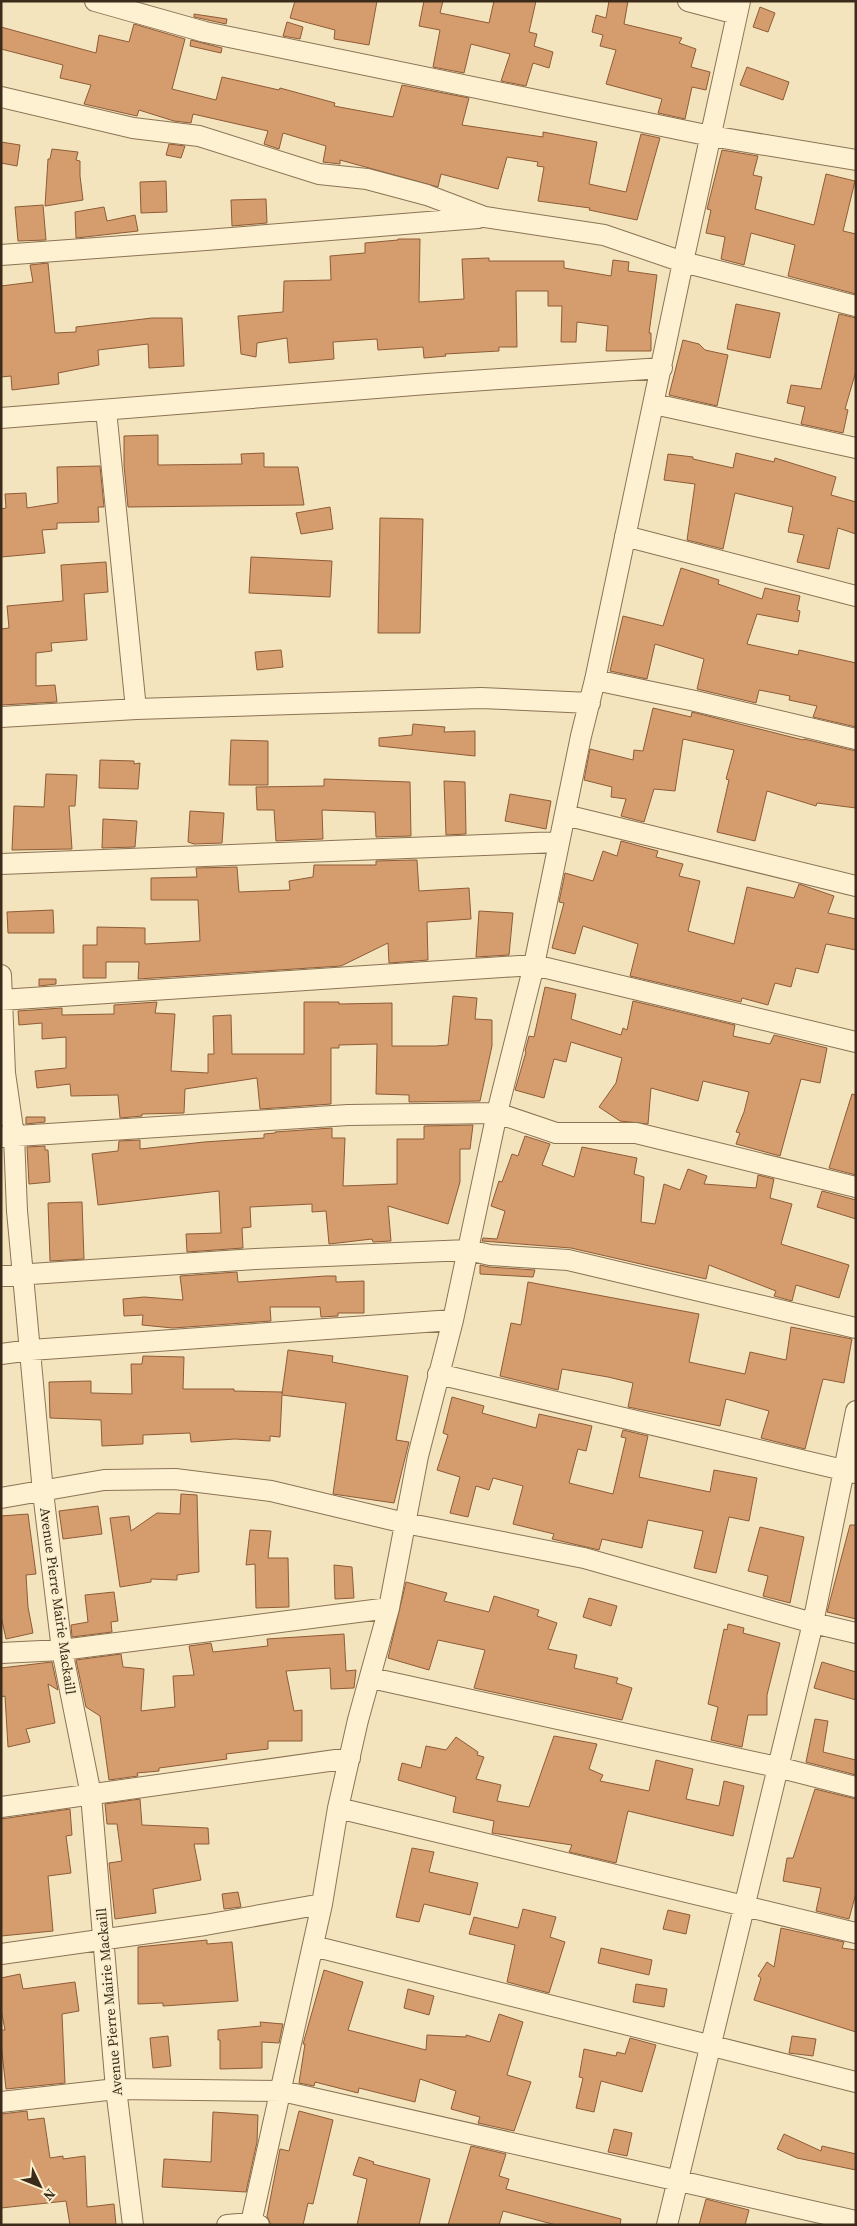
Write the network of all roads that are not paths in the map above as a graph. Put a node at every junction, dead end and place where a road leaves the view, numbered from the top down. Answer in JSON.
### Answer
{"nodes":[{"id":1,"x":95,"y":1,"type":"edge"},
{"id":2,"x":688,"y":1,"type":"edge"},
{"id":3,"x":739,"y":7,"type":"edge"},
{"id":4,"x":1,"y":97,"type":"edge"},
{"id":5,"x":711,"y":136,"type":"junction"},
{"id":6,"x":856,"y":160,"type":"edge"},
{"id":7,"x":485,"y":217,"type":"junction"},
{"id":8,"x":1,"y":255,"type":"edge"},
{"id":9,"x":683,"y":262,"type":"junction"},
{"id":10,"x":856,"y":306,"type":"edge"},
{"id":11,"x":662,"y":368,"type":"junction"},
{"id":12,"x":654,"y":404,"type":"junction"},
{"id":13,"x":106,"y":410,"type":"junction"},
{"id":14,"x":1,"y":418,"type":"edge"},
{"id":15,"x":856,"y":448,"type":"edge"},
{"id":16,"x":624,"y":536,"type":"junction"},
{"id":17,"x":856,"y":596,"type":"edge"},
{"id":18,"x":595,"y":680,"type":"junction"},
{"id":19,"x":590,"y":703,"type":"junction"},
{"id":20,"x":136,"y":710,"type":"junction"},
{"id":21,"x":1,"y":717,"type":"edge"},
{"id":22,"x":856,"y":739,"type":"edge"},
{"id":23,"x":565,"y":815,"type":"junction"},
{"id":24,"x":558,"y":842,"type":"junction"},
{"id":25,"x":1,"y":864,"type":"edge"},
{"id":26,"x":856,"y":886,"type":"edge"},
{"id":27,"x":534,"y":965,"type":"junction"},
{"id":28,"x":1,"y":975,"type":"edge"},
{"id":29,"x":2,"y":1000,"type":"edge"},
{"id":30,"x":856,"y":1042,"type":"edge"},
{"id":31,"x":497,"y":1112,"type":"junction"},
{"id":32,"x":7,"y":1136,"type":"edge"},
{"id":33,"x":856,"y":1187,"type":"edge"},
{"id":34,"x":468,"y":1250,"type":"junction"},
{"id":35,"x":24,"y":1274,"type":"junction"},
{"id":36,"x":1,"y":1276,"type":"edge"},
{"id":37,"x":452,"y":1320,"type":"junction"},
{"id":38,"x":856,"y":1328,"type":"edge"},
{"id":39,"x":31,"y":1350,"type":"junction"},
{"id":40,"x":1,"y":1354,"type":"edge"},
{"id":41,"x":438,"y":1374,"type":"junction"},
{"id":42,"x":856,"y":1411,"type":"edge"},
{"id":43,"x":849,"y":1471,"type":"edge"},
{"id":44,"x":43,"y":1492,"type":"junction"},
{"id":45,"x":1,"y":1498,"type":"edge"},
{"id":46,"x":405,"y":1523,"type":"junction"},
{"id":47,"x":389,"y":1608,"type":"junction"},
{"id":48,"x":813,"y":1623,"type":"junction"},
{"id":49,"x":856,"y":1633,"type":"edge"},
{"id":50,"x":62,"y":1650,"type":"junction"},
{"id":51,"x":1,"y":1653,"type":"edge"},
{"id":52,"x":371,"y":1678,"type":"junction"},
{"id":53,"x":350,"y":1758,"type":"junction"},
{"id":54,"x":776,"y":1767,"type":"junction"},
{"id":55,"x":856,"y":1787,"type":"edge"},
{"id":56,"x":91,"y":1795,"type":"junction"},
{"id":57,"x":1,"y":1807,"type":"edge"},
{"id":58,"x":338,"y":1808,"type":"junction"},
{"id":59,"x":322,"y":1904,"type":"junction"},
{"id":60,"x":744,"y":1905,"type":"junction"},
{"id":61,"x":856,"y":1933,"type":"edge"},
{"id":62,"x":103,"y":1938,"type":"junction"},
{"id":63,"x":313,"y":1946,"type":"junction"},
{"id":64,"x":1,"y":1954,"type":"edge"},
{"id":65,"x":711,"y":2046,"type":"junction"},
{"id":66,"x":856,"y":2082,"type":"edge"},
{"id":67,"x":116,"y":2089,"type":"junction"},
{"id":68,"x":282,"y":2091,"type":"junction"},
{"id":69,"x":1,"y":2102,"type":"edge"},
{"id":70,"x":678,"y":2181,"type":"junction"},
{"id":71,"x":856,"y":2221,"type":"edge"},
{"id":72,"x":255,"y":2224,"type":"edge"},
{"id":73,"x":134,"y":2225,"type":"edge"},
{"id":74,"x":227,"y":2225,"type":"edge"},
{"id":75,"x":668,"y":2225,"type":"edge"}],
"edges":[{"from":1,"to":5,"type":"street"},
{"from":2,"to":3,"type":"street"},
{"from":3,"to":5,"type":"street"},
{"from":4,"to":7,"type":"street"},
{"from":5,"to":6,"type":"street"},
{"from":5,"to":9,"type":"street"},
{"from":7,"to":8,"type":"street"},
{"from":7,"to":9,"type":"street"},
{"from":9,"to":10,"type":"street"},
{"from":9,"to":11,"type":"street"},
{"from":11,"to":12,"type":"street"},
{"from":11,"to":13,"type":"street"},
{"from":12,"to":15,"type":"street"},
{"from":12,"to":16,"type":"street"},
{"from":13,"to":14,"type":"street"},
{"from":13,"to":20,"type":"street"},
{"from":16,"to":17,"type":"street"},
{"from":16,"to":18,"type":"street"},
{"from":18,"to":19,"type":"street"},
{"from":18,"to":22,"type":"street"},
{"from":19,"to":20,"type":"street"},
{"from":19,"to":23,"type":"street"},
{"from":20,"to":21,"type":"street"},
{"from":23,"to":24,"type":"street"},
{"from":23,"to":26,"type":"street"},
{"from":24,"to":25,"type":"street"},
{"from":24,"to":27,"type":"street"},
{"from":27,"to":29,"type":"street"},
{"from":27,"to":30,"type":"street"},
{"from":27,"to":31,"type":"street"},
{"from":28,"to":29,"type":"street","name":"Avenue Pierre Mairie Mackaill"},
{"from":29,"to":32,"type":"street","name":"Avenue Pierre Mairie Mackaill"},
{"from":31,"to":32,"type":"street"},
{"from":31,"to":33,"type":"street"},
{"from":31,"to":34,"type":"street"},
{"from":32,"to":35,"type":"street","name":"Avenue Pierre Mairie Mackaill"},
{"from":34,"to":35,"type":"street"},
{"from":34,"to":37,"type":"street"},
{"from":34,"to":38,"type":"street"},
{"from":35,"to":36,"type":"street"},
{"from":35,"to":39,"type":"street","name":"Avenue Pierre Mairie Mackaill"},
{"from":37,"to":39,"type":"street"},
{"from":37,"to":41,"type":"street"},
{"from":39,"to":40,"type":"street"},
{"from":39,"to":44,"type":"street","name":"Avenue Pierre Mairie Mackaill"},
{"from":41,"to":43,"type":"street"},
{"from":41,"to":46,"type":"street"},
{"from":42,"to":43,"type":"street"},
{"from":43,"to":48,"type":"street"},
{"from":44,"to":45,"type":"street"},
{"from":44,"to":46,"type":"street"},
{"from":44,"to":50,"type":"street","name":"Avenue Pierre Mairie Mackaill"},
{"from":46,"to":47,"type":"street"},
{"from":46,"to":48,"type":"street"},
{"from":47,"to":50,"type":"street"},
{"from":47,"to":52,"type":"street"},
{"from":48,"to":49,"type":"street"},
{"from":48,"to":54,"type":"street"},
{"from":50,"to":51,"type":"street"},
{"from":50,"to":56,"type":"street","name":"Avenue Pierre Mairie Mackaill"},
{"from":52,"to":53,"type":"street"},
{"from":52,"to":54,"type":"street"},
{"from":53,"to":56,"type":"street"},
{"from":53,"to":58,"type":"street"},
{"from":54,"to":55,"type":"street"},
{"from":54,"to":60,"type":"street"},
{"from":56,"to":57,"type":"street"},
{"from":56,"to":62,"type":"street","name":"Avenue Pierre Mairie Mackaill"},
{"from":58,"to":59,"type":"street"},
{"from":58,"to":60,"type":"street"},
{"from":59,"to":62,"type":"street"},
{"from":59,"to":63,"type":"street"},
{"from":60,"to":61,"type":"street"},
{"from":60,"to":65,"type":"street"},
{"from":62,"to":64,"type":"street"},
{"from":62,"to":67,"type":"street","name":"Avenue Pierre Mairie Mackaill"},
{"from":63,"to":65,"type":"street"},
{"from":63,"to":68,"type":"street"},
{"from":65,"to":66,"type":"street"},
{"from":65,"to":70,"type":"street"},
{"from":67,"to":68,"type":"street"},
{"from":67,"to":69,"type":"street"},
{"from":67,"to":73,"type":"street","name":"Avenue Pierre Mairie Mackaill"},
{"from":68,"to":70,"type":"street"},
{"from":68,"to":72,"type":"street"},
{"from":70,"to":71,"type":"street"},
{"from":70,"to":75,"type":"street"},
{"from":72,"to":74,"type":"street"}]}
